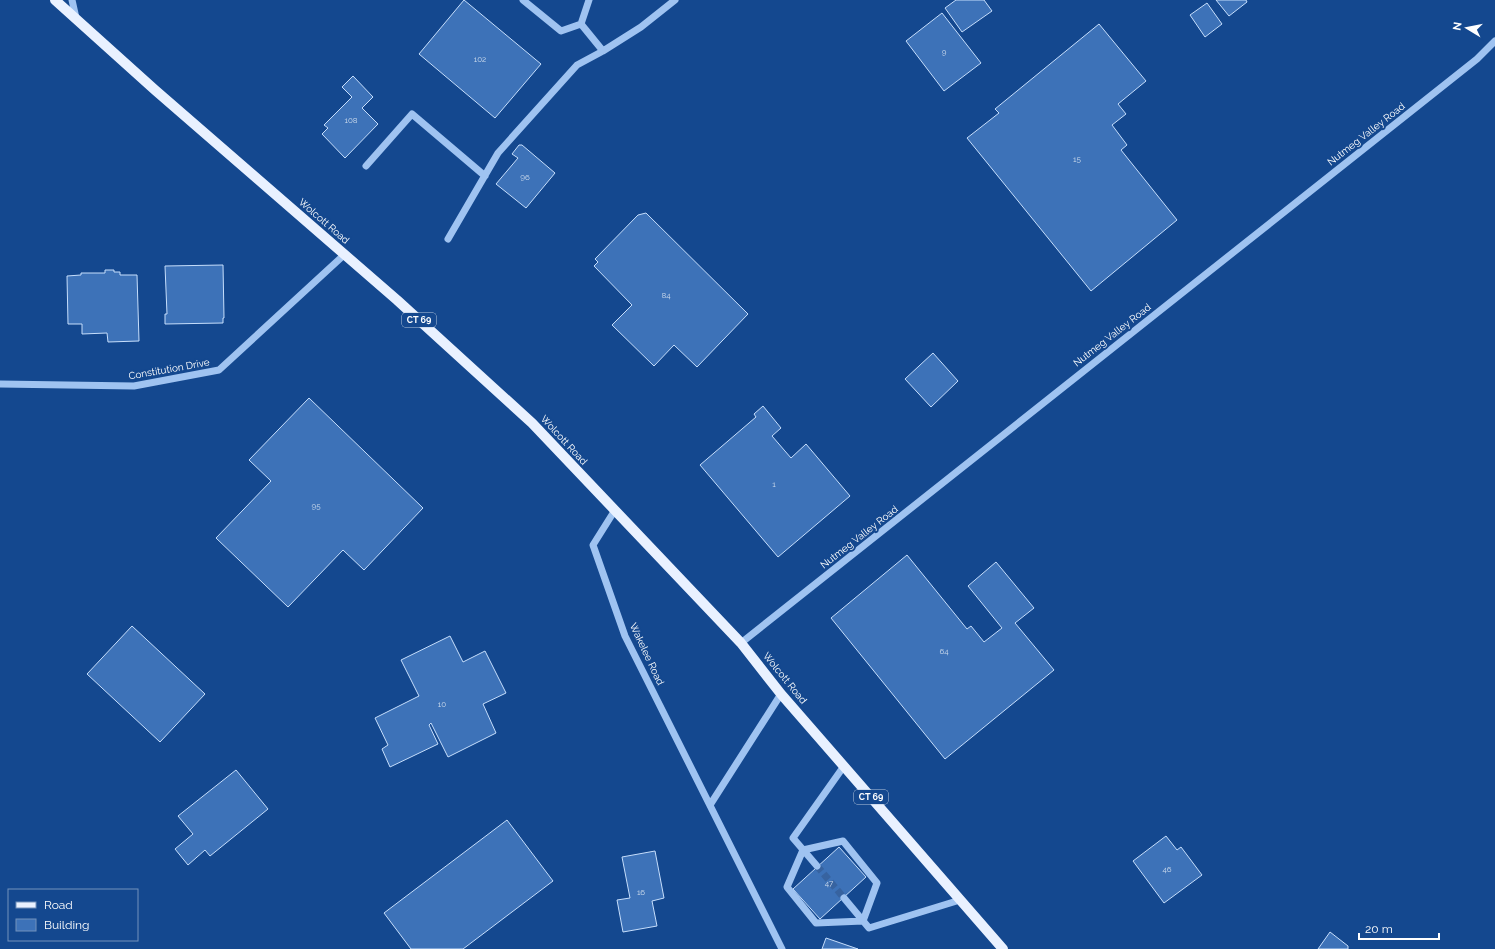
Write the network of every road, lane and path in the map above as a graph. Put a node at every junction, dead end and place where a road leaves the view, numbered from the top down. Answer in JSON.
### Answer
{"nodes":[{"id":1,"x":55,"y":0,"type":"edge"},
{"id":2,"x":72,"y":0,"type":"edge"},
{"id":3,"x":522,"y":0,"type":"edge"},
{"id":4,"x":589,"y":0,"type":"edge"},
{"id":5,"x":675,"y":0,"type":"edge"},
{"id":6,"x":76,"y":18,"type":"junction"},
{"id":7,"x":581,"y":24,"type":"junction"},
{"id":8,"x":1495,"y":41,"type":"edge"},
{"id":9,"x":603,"y":51,"type":"junction"},
{"id":10,"x":366,"y":166,"type":"dead end"},
{"id":11,"x":485,"y":176,"type":"junction"},
{"id":12,"x":448,"y":239,"type":"dead end"},
{"id":13,"x":344,"y":255,"type":"junction"},
{"id":14,"x":0,"y":384,"type":"edge"},
{"id":15,"x":614,"y":510,"type":"junction"},
{"id":16,"x":741,"y":643,"type":"junction"},
{"id":17,"x":781,"y":694,"type":"junction"},
{"id":18,"x":844,"y":766,"type":"junction"},
{"id":19,"x":710,"y":805,"type":"junction"},
{"id":20,"x":804,"y":850,"type":"junction"},
{"id":21,"x":817,"y":866,"type":"tunnel mouth"},
{"id":22,"x":844,"y":898,"type":"tunnel mouth"},
{"id":23,"x":960,"y":900,"type":"junction"},
{"id":24,"x":863,"y":921,"type":"junction"},
{"id":25,"x":782,"y":949,"type":"edge"},
{"id":26,"x":1003,"y":949,"type":"edge"}],
"edges":[{"from":1,"to":6,"type":"main road","name":"Wolcott Road","number":"CT 69"},
{"from":2,"to":6,"type":"street"},
{"from":3,"to":7,"type":"street"},
{"from":4,"to":7,"type":"street"},
{"from":5,"to":9,"type":"street"},
{"from":6,"to":13,"type":"main road","name":"Wolcott Road","number":"CT 69"},
{"from":7,"to":9,"type":"street"},
{"from":8,"to":16,"type":"street","name":"Nutmeg Valley Road"},
{"from":9,"to":11,"type":"street"},
{"from":10,"to":11,"type":"street"},
{"from":11,"to":12,"type":"street"},
{"from":13,"to":14,"type":"street","name":"Constitution Drive"},
{"from":13,"to":15,"type":"main road","name":"Wolcott Road","number":"CT 69"},
{"from":15,"to":16,"type":"main road","name":"Wolcott Road","number":"CT 69"},
{"from":15,"to":19,"type":"street","name":"Wakelee Road"},
{"from":16,"to":17,"type":"main road","name":"Wolcott Road","number":"CT 69"},
{"from":17,"to":18,"type":"main road","name":"Wolcott Road","number":"CT 69"},
{"from":17,"to":19,"type":"street"},
{"from":18,"to":20,"type":"street"},
{"from":18,"to":23,"type":"main road","name":"Wolcott Road","number":"CT 69"},
{"from":19,"to":25,"type":"street","name":"Wakelee Road"},
{"from":20,"to":21,"type":"street"},
{"from":20,"to":24,"type":"street"},
{"from":20,"to":24,"type":"street"},
{"from":22,"to":24,"type":"street"},
{"from":23,"to":24,"type":"street"},
{"from":23,"to":26,"type":"main road","name":"Wolcott Road","number":"CT 69"}]}
